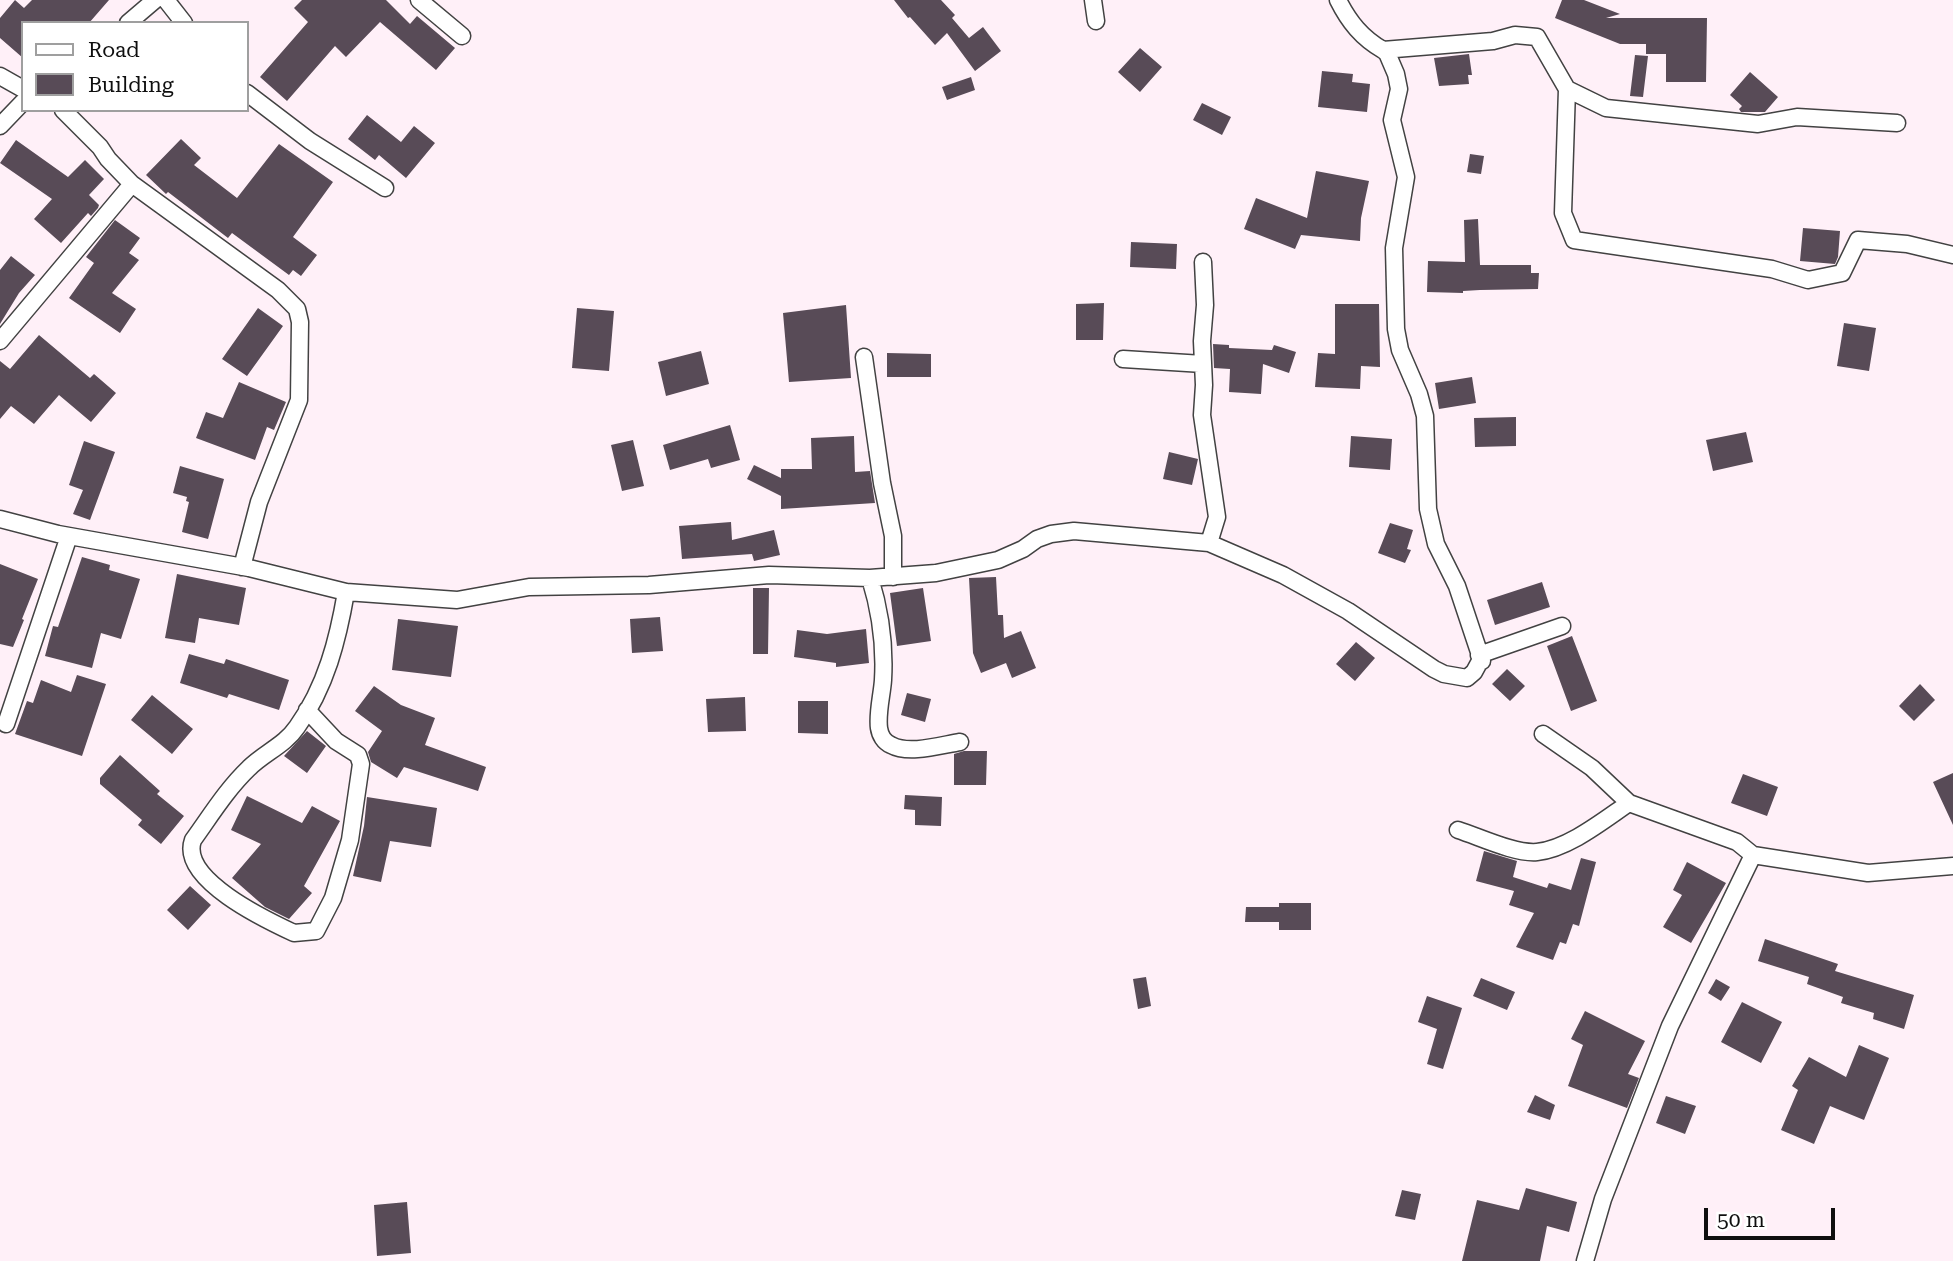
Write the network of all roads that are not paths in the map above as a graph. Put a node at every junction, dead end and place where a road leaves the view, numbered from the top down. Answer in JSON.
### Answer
{"nodes":[{"id":1,"x":155,"y":0,"type":"edge"},
{"id":2,"x":166,"y":0,"type":"edge"},
{"id":3,"x":419,"y":0,"type":"edge"},
{"id":4,"x":1093,"y":0,"type":"edge"},
{"id":5,"x":1338,"y":0,"type":"edge"},
{"id":6,"x":130,"y":21,"type":"edge"},
{"id":7,"x":182,"y":21,"type":"edge"},
{"id":8,"x":1096,"y":21,"type":"dead end"},
{"id":9,"x":463,"y":36,"type":"dead end"},
{"id":10,"x":1383,"y":50,"type":"junction"},
{"id":11,"x":0,"y":76,"type":"edge"},
{"id":12,"x":21,"y":88,"type":"edge"},
{"id":13,"x":1567,"y":89,"type":"junction"},
{"id":14,"x":248,"y":94,"type":"edge"},
{"id":15,"x":21,"y":104,"type":"edge"},
{"id":16,"x":64,"y":112,"type":"edge"},
{"id":17,"x":1897,"y":122,"type":"dead end"},
{"id":18,"x":0,"y":126,"type":"edge"},
{"id":19,"x":132,"y":184,"type":"junction"},
{"id":20,"x":385,"y":188,"type":"dead end"},
{"id":21,"x":1953,"y":255,"type":"edge"},
{"id":22,"x":1203,"y":262,"type":"dead end"},
{"id":23,"x":0,"y":341,"type":"edge"},
{"id":24,"x":864,"y":357,"type":"dead end"},
{"id":25,"x":1123,"y":359,"type":"dead end"},
{"id":26,"x":1203,"y":364,"type":"junction"},
{"id":27,"x":0,"y":519,"type":"edge"},
{"id":28,"x":69,"y":536,"type":"junction"},
{"id":29,"x":1209,"y":543,"type":"junction"},
{"id":30,"x":242,"y":567,"type":"junction"},
{"id":31,"x":893,"y":577,"type":"junction"},
{"id":32,"x":870,"y":578,"type":"junction"},
{"id":33,"x":346,"y":592,"type":"junction"},
{"id":34,"x":1562,"y":626,"type":"dead end"},
{"id":35,"x":1479,"y":655,"type":"junction"},
{"id":36,"x":307,"y":710,"type":"junction"},
{"id":37,"x":6,"y":724,"type":"dead end"},
{"id":38,"x":1544,"y":734,"type":"dead end"},
{"id":39,"x":960,"y":742,"type":"dead end"},
{"id":40,"x":1629,"y":803,"type":"junction"},
{"id":41,"x":1458,"y":830,"type":"dead end"},
{"id":42,"x":1753,"y":855,"type":"junction"},
{"id":43,"x":1953,"y":866,"type":"edge"},
{"id":44,"x":1585,"y":1261,"type":"edge"}],
"edges":[{"from":1,"to":6,"type":"street"},
{"from":2,"to":7,"type":"street"},
{"from":3,"to":9,"type":"street"},
{"from":4,"to":8,"type":"street"},
{"from":5,"to":10,"type":"street"},
{"from":10,"to":13,"type":"street"},
{"from":10,"to":35,"type":"street"},
{"from":11,"to":12,"type":"street"},
{"from":13,"to":17,"type":"street"},
{"from":13,"to":21,"type":"street"},
{"from":14,"to":20,"type":"street"},
{"from":15,"to":18,"type":"street"},
{"from":16,"to":19,"type":"street"},
{"from":19,"to":23,"type":"street"},
{"from":19,"to":30,"type":"street"},
{"from":22,"to":26,"type":"street"},
{"from":24,"to":31,"type":"street"},
{"from":25,"to":26,"type":"street"},
{"from":26,"to":29,"type":"street"},
{"from":27,"to":28,"type":"street"},
{"from":28,"to":30,"type":"street"},
{"from":28,"to":37,"type":"street"},
{"from":29,"to":31,"type":"street"},
{"from":29,"to":35,"type":"street"},
{"from":30,"to":33,"type":"street"},
{"from":31,"to":32,"type":"street"},
{"from":32,"to":33,"type":"street"},
{"from":32,"to":39,"type":"street"},
{"from":33,"to":36,"type":"street"},
{"from":34,"to":35,"type":"street"},
{"from":36,"to":36,"type":"street"},
{"from":38,"to":40,"type":"street"},
{"from":40,"to":41,"type":"street"},
{"from":40,"to":42,"type":"street"},
{"from":42,"to":43,"type":"street"},
{"from":42,"to":44,"type":"street"}]}
